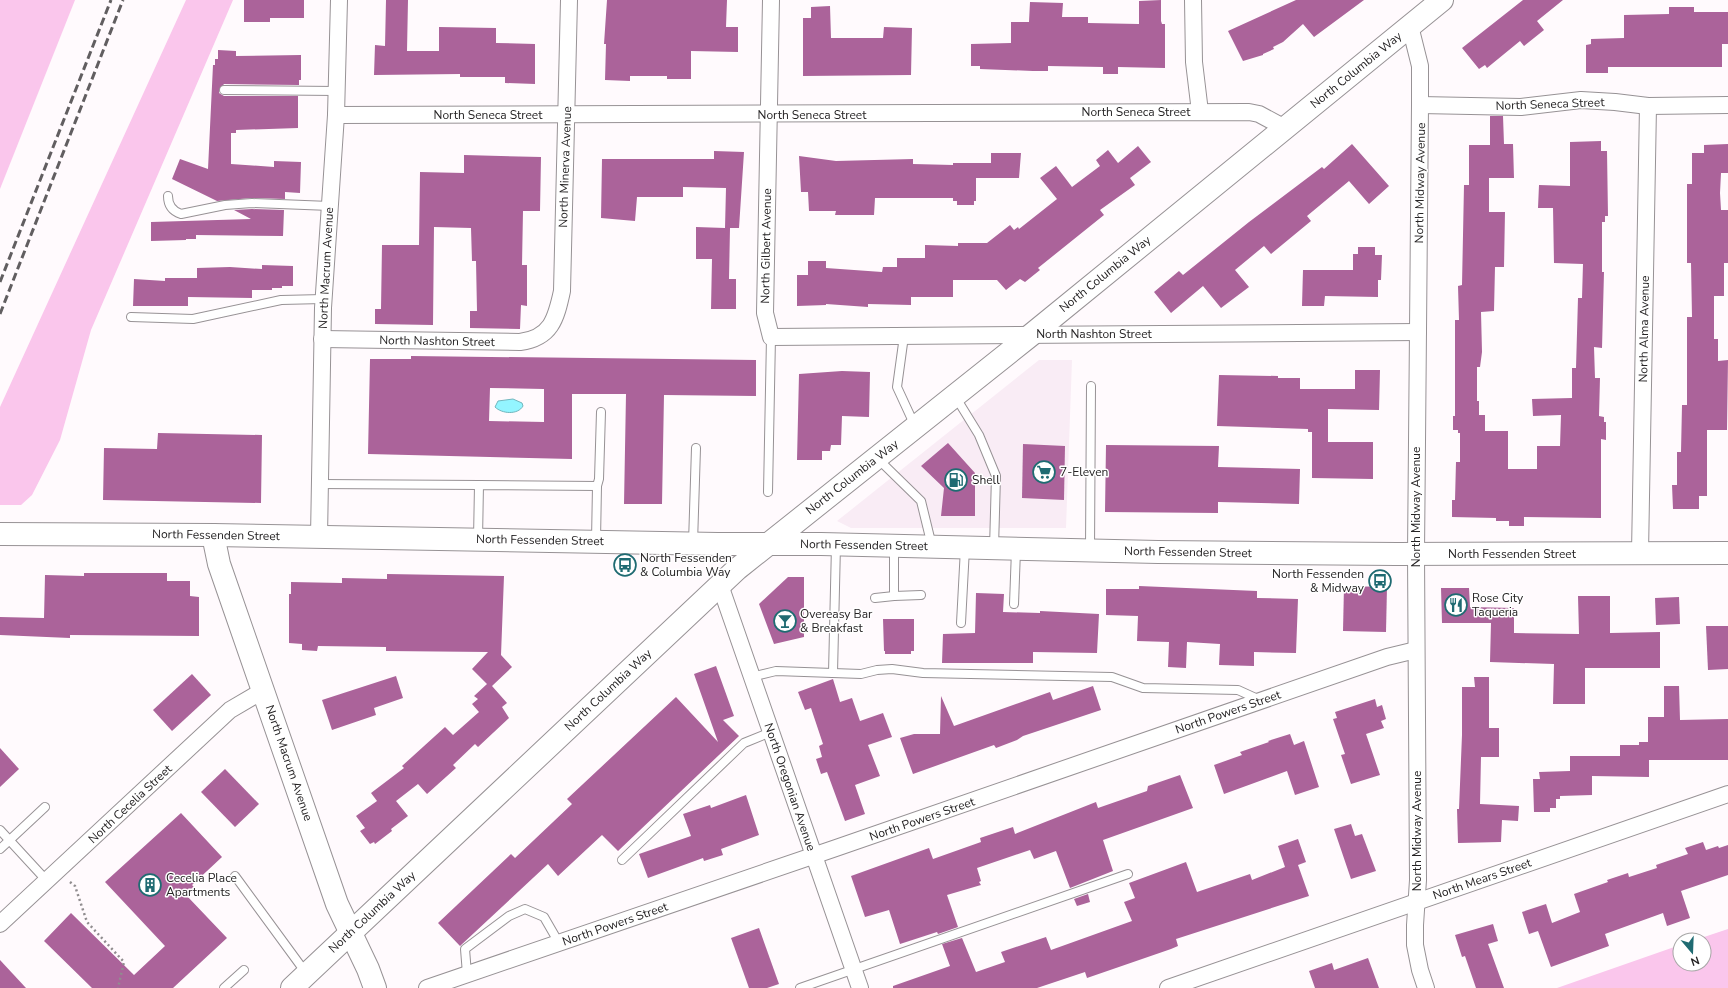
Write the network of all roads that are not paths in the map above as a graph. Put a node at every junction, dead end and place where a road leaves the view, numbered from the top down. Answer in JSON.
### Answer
{"nodes":[{"id":1,"x":339,"y":0,"type":"edge"},
{"id":2,"x":569,"y":0,"type":"edge"},
{"id":3,"x":771,"y":0,"type":"edge"},
{"id":4,"x":1193,"y":0,"type":"edge"},
{"id":5,"x":1442,"y":0,"type":"edge"},
{"id":6,"x":1410,"y":26,"type":"junction"},
{"id":7,"x":224,"y":90,"type":"dead end"},
{"id":8,"x":337,"y":91,"type":"junction"},
{"id":9,"x":1420,"y":104,"type":"junction"},
{"id":10,"x":1728,"y":105,"type":"edge"},
{"id":11,"x":1648,"y":106,"type":"junction"},
{"id":12,"x":1200,"y":112,"type":"junction"},
{"id":13,"x":336,"y":115,"type":"junction"},
{"id":14,"x":567,"y":115,"type":"junction"},
{"id":15,"x":770,"y":115,"type":"junction"},
{"id":16,"x":1285,"y":128,"type":"junction"},
{"id":17,"x":168,"y":196,"type":"dead end"},
{"id":18,"x":330,"y":206,"type":"junction"},
{"id":19,"x":323,"y":299,"type":"junction"},
{"id":20,"x":131,"y":317,"type":"dead end"},
{"id":21,"x":548,"y":330,"type":"joint"},
{"id":22,"x":1418,"y":332,"type":"junction"},
{"id":23,"x":1031,"y":335,"type":"junction"},
{"id":24,"x":904,"y":336,"type":"junction"},
{"id":25,"x":771,"y":337,"type":"junction"},
{"id":26,"x":322,"y":340,"type":"junction"},
{"id":27,"x":1091,"y":386,"type":"dead end"},
{"id":28,"x":955,"y":395,"type":"junction"},
{"id":29,"x":601,"y":412,"type":"dead end"},
{"id":30,"x":915,"y":427,"type":"junction"},
{"id":31,"x":696,"y":448,"type":"dead end"},
{"id":32,"x":876,"y":457,"type":"junction"},
{"id":33,"x":320,"y":484,"type":"junction"},
{"id":34,"x":479,"y":485,"type":"junction"},
{"id":35,"x":597,"y":486,"type":"junction"},
{"id":36,"x":768,"y":492,"type":"dead end"},
{"id":37,"x":0,"y":534,"type":"edge"},
{"id":38,"x":213,"y":535,"type":"junction"},
{"id":39,"x":319,"y":537,"type":"junction"},
{"id":40,"x":478,"y":539,"type":"junction"},
{"id":41,"x":596,"y":541,"type":"junction"},
{"id":42,"x":693,"y":544,"type":"junction"},
{"id":43,"x":768,"y":544,"type":"junction"},
{"id":44,"x":836,"y":544,"type":"junction"},
{"id":45,"x":894,"y":546,"type":"junction"},
{"id":46,"x":932,"y":546,"type":"junction"},
{"id":47,"x":965,"y":547,"type":"junction"},
{"id":48,"x":994,"y":548,"type":"junction"},
{"id":49,"x":1016,"y":549,"type":"junction"},
{"id":50,"x":1090,"y":551,"type":"junction"},
{"id":51,"x":1640,"y":553,"type":"junction"},
{"id":52,"x":1728,"y":553,"type":"edge"},
{"id":53,"x":1416,"y":554,"type":"junction"},
{"id":54,"x":720,"y":585,"type":"junction"},
{"id":55,"x":921,"y":595,"type":"dead end"},
{"id":56,"x":894,"y":596,"type":"junction"},
{"id":57,"x":875,"y":598,"type":"dead end"},
{"id":58,"x":1014,"y":604,"type":"dead end"},
{"id":59,"x":961,"y":623,"type":"dead end"},
{"id":60,"x":1416,"y":650,"type":"junction"},
{"id":61,"x":833,"y":673,"type":"junction"},
{"id":62,"x":752,"y":677,"type":"junction"},
{"id":63,"x":264,"y":690,"type":"junction"},
{"id":64,"x":1261,"y":700,"type":"junction"},
{"id":65,"x":771,"y":732,"type":"junction"},
{"id":66,"x":1728,"y":794,"type":"edge"},
{"id":67,"x":45,"y":807,"type":"dead end"},
{"id":68,"x":0,"y":830,"type":"edge"},
{"id":69,"x":10,"y":840,"type":"junction"},
{"id":70,"x":0,"y":849,"type":"edge"},
{"id":71,"x":814,"y":856,"type":"junction"},
{"id":72,"x":622,"y":860,"type":"dead end"},
{"id":73,"x":1128,"y":874,"type":"dead end"},
{"id":74,"x":52,"y":876,"type":"junction"},
{"id":75,"x":235,"y":876,"type":"dead end"},
{"id":76,"x":1417,"y":902,"type":"junction"},
{"id":77,"x":0,"y":924,"type":"edge"},
{"id":78,"x":351,"y":932,"type":"junction"},
{"id":79,"x":559,"y":943,"type":"junction"},
{"id":80,"x":244,"y":970,"type":"dead end"},
{"id":81,"x":854,"y":970,"type":"junction"},
{"id":82,"x":467,"y":974,"type":"junction"},
{"id":83,"x":299,"y":981,"type":"edge"},
{"id":84,"x":224,"y":988,"type":"edge"},
{"id":85,"x":375,"y":988,"type":"edge"},
{"id":86,"x":428,"y":988,"type":"edge"},
{"id":87,"x":800,"y":988,"type":"edge"},
{"id":88,"x":860,"y":988,"type":"edge"},
{"id":89,"x":1168,"y":988,"type":"edge"},
{"id":90,"x":1426,"y":988,"type":"edge"}],
"edges":[{"from":1,"to":8,"type":"street","name":"North Macrum Avenue"},
{"from":2,"to":14,"type":"street","name":"North Minerva Avenue"},
{"from":3,"to":15,"type":"street","name":"North Gilbert Avenue"},
{"from":4,"to":12,"type":"street"},
{"from":5,"to":6,"type":"street","name":"North Columbia Way"},
{"from":6,"to":9,"type":"street","name":"North Midway Avenue"},
{"from":6,"to":16,"type":"street","name":"North Columbia Way"},
{"from":7,"to":8,"type":"lane"},
{"from":8,"to":13,"type":"street","name":"North Macrum Avenue"},
{"from":9,"to":11,"type":"street","name":"North Seneca Street"},
{"from":9,"to":22,"type":"street","name":"North Midway Avenue"},
{"from":10,"to":11,"type":"street","name":"North Seneca Street"},
{"from":11,"to":51,"type":"street","name":"North Alma Avenue"},
{"from":12,"to":15,"type":"street","name":"North Seneca Street"},
{"from":12,"to":16,"type":"street","name":"North Seneca Street"},
{"from":13,"to":14,"type":"street","name":"North Seneca Street"},
{"from":13,"to":18,"type":"street","name":"North Macrum Avenue"},
{"from":14,"to":15,"type":"street","name":"North Seneca Street"},
{"from":14,"to":21,"type":"street","name":"North Minerva Avenue"},
{"from":15,"to":25,"type":"street","name":"North Gilbert Avenue"},
{"from":16,"to":23,"type":"street","name":"North Columbia Way"},
{"from":17,"to":18,"type":"lane"},
{"from":18,"to":19,"type":"street","name":"North Macrum Avenue"},
{"from":19,"to":20,"type":"lane"},
{"from":19,"to":26,"type":"street","name":"North Macrum Avenue"},
{"from":21,"to":26,"type":"street","name":"North Nashton Street"},
{"from":22,"to":23,"type":"street","name":"North Nashton Street"},
{"from":22,"to":53,"type":"street","name":"North Midway Avenue"},
{"from":23,"to":24,"type":"street","name":"North Nashton Street"},
{"from":23,"to":28,"type":"street","name":"North Columbia Way"},
{"from":24,"to":25,"type":"street","name":"North Nashton Street"},
{"from":24,"to":30,"type":"lane"},
{"from":25,"to":36,"type":"lane","name":"North Gilbert Avenue"},
{"from":26,"to":33,"type":"street","name":"North Macrum Avenue"},
{"from":27,"to":50,"type":"lane"},
{"from":28,"to":30,"type":"street","name":"North Columbia Way"},
{"from":28,"to":48,"type":"lane"},
{"from":29,"to":35,"type":"lane"},
{"from":30,"to":32,"type":"street","name":"North Columbia Way"},
{"from":31,"to":42,"type":"lane"},
{"from":32,"to":43,"type":"street","name":"North Columbia Way"},
{"from":32,"to":46,"type":"lane"},
{"from":33,"to":34,"type":"lane"},
{"from":33,"to":39,"type":"street","name":"North Macrum Avenue"},
{"from":34,"to":35,"type":"lane"},
{"from":34,"to":40,"type":"lane"},
{"from":35,"to":41,"type":"lane"},
{"from":37,"to":38,"type":"street","name":"North Fessenden Street"},
{"from":38,"to":39,"type":"street","name":"North Fessenden Street"},
{"from":38,"to":63,"type":"street","name":"North Macrum Avenue"},
{"from":39,"to":40,"type":"street","name":"North Fessenden Street"},
{"from":40,"to":41,"type":"street","name":"North Fessenden Street"},
{"from":41,"to":42,"type":"street","name":"North Fessenden Street"},
{"from":42,"to":43,"type":"street","name":"North Fessenden Street"},
{"from":43,"to":44,"type":"street","name":"North Fessenden Street"},
{"from":43,"to":54,"type":"street","name":"North Columbia Way"},
{"from":44,"to":45,"type":"street","name":"North Fessenden Street"},
{"from":44,"to":61,"type":"lane"},
{"from":45,"to":46,"type":"street","name":"North Fessenden Street"},
{"from":45,"to":56,"type":"lane"},
{"from":46,"to":47,"type":"street","name":"North Fessenden Street"},
{"from":47,"to":48,"type":"street","name":"North Fessenden Street"},
{"from":47,"to":59,"type":"lane"},
{"from":48,"to":49,"type":"street","name":"North Fessenden Street"},
{"from":49,"to":50,"type":"street","name":"North Fessenden Street"},
{"from":49,"to":58,"type":"lane"},
{"from":50,"to":53,"type":"street","name":"North Fessenden Street"},
{"from":51,"to":52,"type":"street","name":"North Fessenden Street"},
{"from":51,"to":53,"type":"street","name":"North Fessenden Street"},
{"from":53,"to":60,"type":"street","name":"North Midway Avenue"},
{"from":54,"to":62,"type":"street","name":"North Oregonian Avenue"},
{"from":54,"to":78,"type":"street","name":"North Columbia Way"},
{"from":55,"to":56,"type":"lane"},
{"from":56,"to":57,"type":"lane"},
{"from":60,"to":64,"type":"street","name":"North Powers Street"},
{"from":60,"to":76,"type":"street","name":"North Midway Avenue"},
{"from":61,"to":62,"type":"lane"},
{"from":61,"to":64,"type":"lane"},
{"from":62,"to":65,"type":"street","name":"North Oregonian Avenue"},
{"from":63,"to":74,"type":"street","name":"North Cecelia Street"},
{"from":63,"to":78,"type":"street","name":"North Macrum Avenue"},
{"from":64,"to":71,"type":"street","name":"North Powers Street"},
{"from":65,"to":71,"type":"street","name":"North Oregonian Avenue"},
{"from":65,"to":72,"type":"lane"},
{"from":66,"to":76,"type":"street","name":"North Mears Street"},
{"from":67,"to":69,"type":"lane"},
{"from":68,"to":69,"type":"lane"},
{"from":69,"to":70,"type":"lane"},
{"from":69,"to":74,"type":"lane"},
{"from":71,"to":79,"type":"street","name":"North Powers Street"},
{"from":71,"to":81,"type":"street","name":"North Oregonian Avenue"},
{"from":73,"to":81,"type":"lane"},
{"from":74,"to":77,"type":"street","name":"North Cecelia Street"},
{"from":75,"to":83,"type":"lane"},
{"from":76,"to":89,"type":"street","name":"North Mears Street"},
{"from":76,"to":90,"type":"street","name":"North Midway Avenue"},
{"from":78,"to":83,"type":"street","name":"North Columbia Way"},
{"from":78,"to":85,"type":"street","name":"North Macrum Avenue"},
{"from":79,"to":82,"type":"street","name":"North Powers Street"},
{"from":79,"to":82,"type":"lane"},
{"from":80,"to":84,"type":"lane"},
{"from":81,"to":87,"type":"lane"},
{"from":81,"to":88,"type":"street","name":"North Oregonian Avenue"},
{"from":82,"to":86,"type":"street","name":"North Powers Street"}]}
